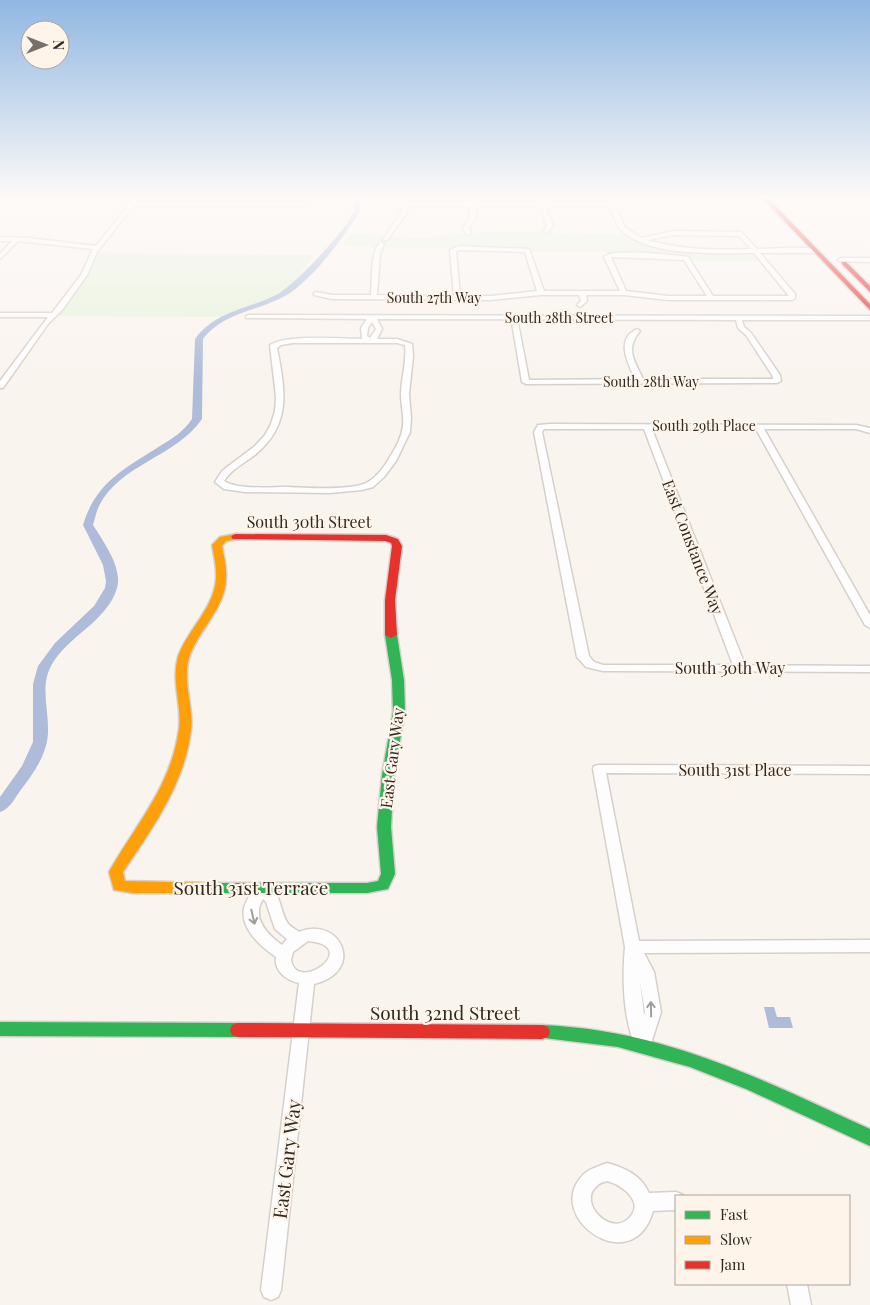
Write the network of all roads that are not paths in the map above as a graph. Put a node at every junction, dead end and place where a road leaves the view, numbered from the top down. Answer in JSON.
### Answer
{"nodes":[{"id":1,"x":91,"y":258,"type":"edge"},
{"id":2,"x":377,"y":258,"type":"edge"},
{"id":3,"x":454,"y":258,"type":"edge"},
{"id":4,"x":530,"y":258,"type":"edge"},
{"id":5,"x":607,"y":258,"type":"edge"},
{"id":6,"x":684,"y":258,"type":"edge"},
{"id":7,"x":763,"y":258,"type":"edge"},
{"id":8,"x":832,"y":258,"type":"edge"},
{"id":9,"x":870,"y":260,"type":"edge"},
{"id":10,"x":835,"y":263,"type":"junction"},
{"id":11,"x":870,"y":290,"type":"edge"},
{"id":12,"x":541,"y":293,"type":"junction"},
{"id":13,"x":582,"y":293,"type":"junction"},
{"id":14,"x":624,"y":293,"type":"junction"},
{"id":15,"x":316,"y":294,"type":"dead end"},
{"id":16,"x":374,"y":297,"type":"junction"},
{"id":17,"x":416,"y":298,"type":"junction"},
{"id":18,"x":457,"y":298,"type":"junction"},
{"id":19,"x":668,"y":298,"type":"junction"},
{"id":20,"x":711,"y":298,"type":"junction"},
{"id":21,"x":580,"y":305,"type":"dead end"},
{"id":22,"x":870,"y":308,"type":"edge"},
{"id":23,"x":0,"y":315,"type":"edge"},
{"id":24,"x":54,"y":315,"type":"junction"},
{"id":25,"x":248,"y":317,"type":"dead end"},
{"id":26,"x":373,"y":318,"type":"junction"},
{"id":27,"x":415,"y":318,"type":"junction"},
{"id":28,"x":677,"y":318,"type":"junction"},
{"id":29,"x":738,"y":318,"type":"junction"},
{"id":30,"x":870,"y":318,"type":"edge"},
{"id":31,"x":515,"y":324,"type":"dead end"},
{"id":32,"x":378,"y":328,"type":"junction"},
{"id":33,"x":363,"y":329,"type":"junction"},
{"id":34,"x":637,"y":331,"type":"dead end"},
{"id":35,"x":370,"y":341,"type":"junction"},
{"id":36,"x":640,"y":382,"type":"junction"},
{"id":37,"x":0,"y":386,"type":"edge"},
{"id":38,"x":647,"y":426,"type":"junction"},
{"id":39,"x":758,"y":426,"type":"junction"},
{"id":40,"x":868,"y":429,"type":"edge"},
{"id":41,"x":395,"y":541,"type":"joint"},
{"id":42,"x":870,"y":625,"type":"edge"},
{"id":43,"x":590,"y":665,"type":"joint"},
{"id":44,"x":740,"y":668,"type":"junction"},
{"id":45,"x":870,"y":669,"type":"edge"},
{"id":46,"x":870,"y":770,"type":"edge"},
{"id":47,"x":382,"y":885,"type":"joint"},
{"id":48,"x":119,"y":886,"type":"joint"},
{"id":49,"x":263,"y":888,"type":"junction"},
{"id":50,"x":298,"y":938,"type":"junction"},
{"id":51,"x":870,"y":946,"type":"edge"},
{"id":52,"x":633,"y":947,"type":"junction"},
{"id":53,"x":284,"y":954,"type":"junction"},
{"id":54,"x":307,"y":978,"type":"junction"},
{"id":55,"x":632,"y":986,"type":"junction"},
{"id":56,"x":648,"y":986,"type":"junction"},
{"id":57,"x":0,"y":1029,"type":"edge"},
{"id":58,"x":303,"y":1029,"type":"junction"},
{"id":59,"x":642,"y":1045,"type":"junction"},
{"id":60,"x":870,"y":1138,"type":"edge"},
{"id":61,"x":675,"y":1201,"type":"edge"},
{"id":62,"x":643,"y":1202,"type":"dead end"},
{"id":63,"x":797,"y":1285,"type":"edge"},
{"id":64,"x":270,"y":1290,"type":"dead end"},
{"id":65,"x":802,"y":1305,"type":"edge"}],
"edges":[{"from":1,"to":24,"type":"street"},
{"from":2,"to":16,"type":"street"},
{"from":3,"to":18,"type":"street"},
{"from":4,"to":12,"type":"street"},
{"from":5,"to":14,"type":"street"},
{"from":6,"to":20,"type":"street"},
{"from":7,"to":20,"type":"street","name":"South 27th Way"},
{"from":8,"to":10,"type":"street"},
{"from":9,"to":10,"type":"street"},
{"from":10,"to":11,"type":"street"},
{"from":10,"to":22,"type":"street"},
{"from":12,"to":13,"type":"street","name":"South 27th Way"},
{"from":12,"to":18,"type":"street","name":"South 27th Way"},
{"from":13,"to":14,"type":"street","name":"South 27th Way"},
{"from":13,"to":21,"type":"street"},
{"from":14,"to":19,"type":"street","name":"South 27th Way"},
{"from":15,"to":16,"type":"street","name":"South 27th Way"},
{"from":16,"to":17,"type":"street","name":"South 27th Way"},
{"from":17,"to":18,"type":"street","name":"South 27th Way"},
{"from":17,"to":27,"type":"street"},
{"from":19,"to":20,"type":"street","name":"South 27th Way"},
{"from":19,"to":28,"type":"street"},
{"from":23,"to":24,"type":"street"},
{"from":24,"to":37,"type":"street"},
{"from":25,"to":26,"type":"street","name":"South 28th Street"},
{"from":26,"to":27,"type":"street","name":"South 28th Street"},
{"from":26,"to":32,"type":"street"},
{"from":26,"to":33,"type":"street"},
{"from":27,"to":28,"type":"street","name":"South 28th Street"},
{"from":28,"to":29,"type":"street","name":"South 28th Street"},
{"from":29,"to":30,"type":"street","name":"South 28th Street"},
{"from":29,"to":36,"type":"street","name":"South 28th Way"},
{"from":31,"to":36,"type":"street","name":"South 28th Way"},
{"from":32,"to":33,"type":"street"},
{"from":32,"to":35,"type":"street"},
{"from":33,"to":35,"type":"street"},
{"from":34,"to":36,"type":"street"},
{"from":35,"to":35,"type":"street"},
{"from":38,"to":39,"type":"street","name":"South 29th Place"},
{"from":38,"to":43,"type":"street","name":"South 29th Place"},
{"from":38,"to":44,"type":"street","name":"East Constance Way"},
{"from":39,"to":40,"type":"street","name":"South 29th Place"},
{"from":39,"to":42,"type":"street"},
{"from":41,"to":47,"type":"street","name":"East Gary Way"},
{"from":41,"to":48,"type":"street","name":"South 30th Street"},
{"from":43,"to":44,"type":"street","name":"South 30th Way"},
{"from":44,"to":45,"type":"street","name":"South 30th Way"},
{"from":46,"to":52,"type":"street","name":"South 31st Place"},
{"from":47,"to":49,"type":"street","name":"South 31st Terrace"},
{"from":48,"to":49,"type":"street","name":"South 31st Terrace"},
{"from":49,"to":50,"type":"street"},
{"from":49,"to":53,"type":"street","one_way":true},
{"from":50,"to":53,"type":"street"},
{"from":50,"to":54,"type":"street"},
{"from":51,"to":52,"type":"street"},
{"from":52,"to":55,"type":"street"},
{"from":52,"to":56,"type":"street"},
{"from":53,"to":54,"type":"street"},
{"from":54,"to":58,"type":"street","name":"East Gary Way"},
{"from":55,"to":56,"type":"street"},
{"from":55,"to":59,"type":"street"},
{"from":59,"to":56,"type":"street","one_way":true},
{"from":57,"to":58,"type":"street","name":"South 32nd Street"},
{"from":58,"to":59,"type":"street","name":"South 32nd Street"},
{"from":58,"to":64,"type":"street","name":"East Gary Way"},
{"from":59,"to":60,"type":"street","name":"South 32nd Street"},
{"from":61,"to":62,"type":"street"},
{"from":63,"to":65,"type":"street"}]}
